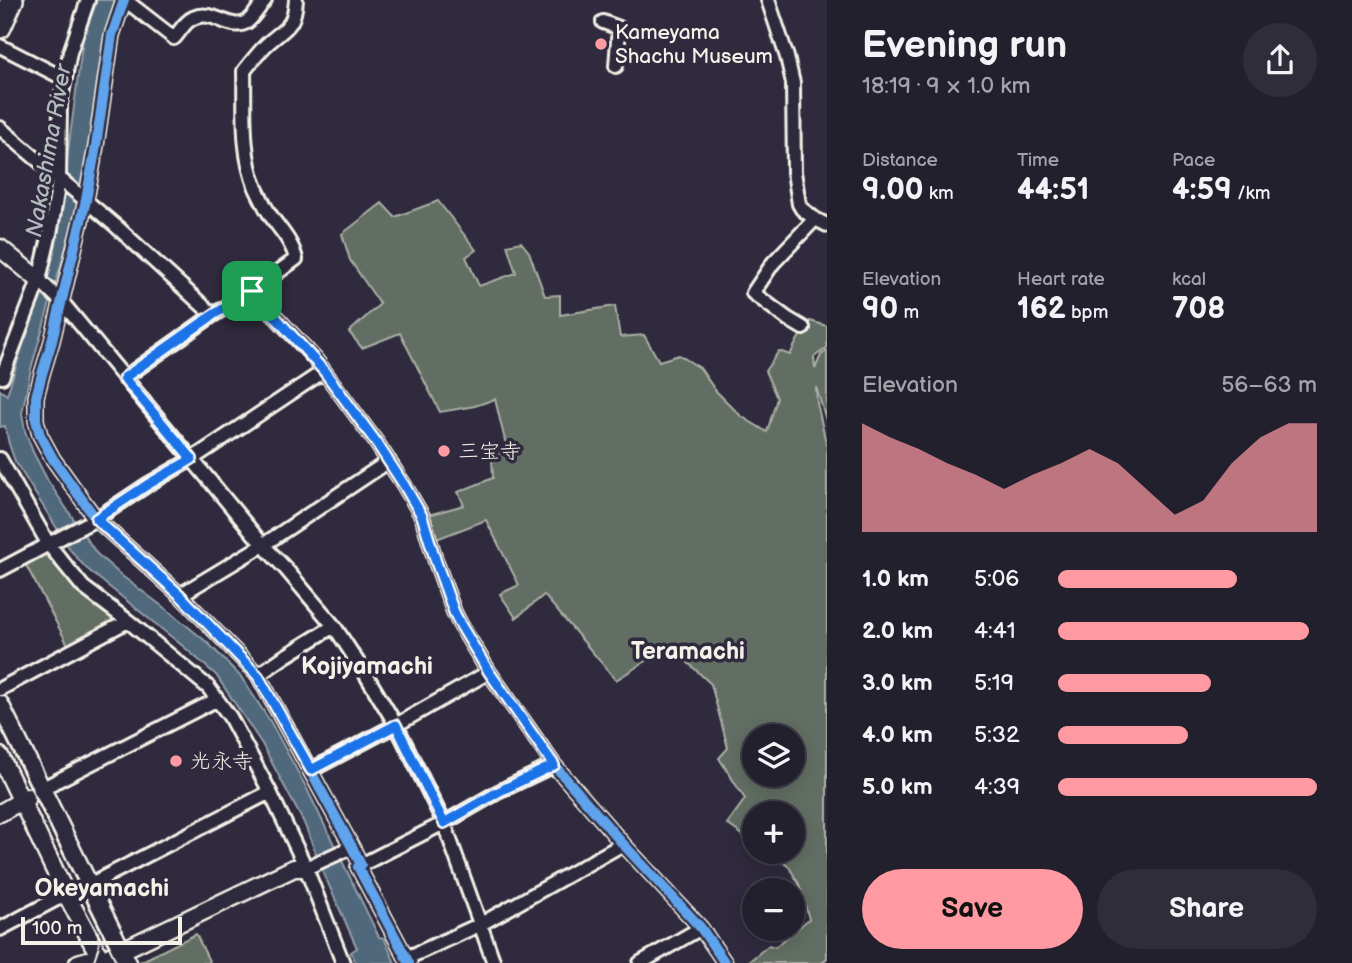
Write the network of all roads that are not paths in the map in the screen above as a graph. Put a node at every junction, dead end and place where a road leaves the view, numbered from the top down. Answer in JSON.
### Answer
{"nodes":[{"id":1,"x":12,"y":0,"type":"edge"},
{"id":2,"x":88,"y":0,"type":"edge"},
{"id":3,"x":125,"y":0,"type":"edge"},
{"id":4,"x":265,"y":0,"type":"edge"},
{"id":5,"x":296,"y":0,"type":"edge"},
{"id":6,"x":768,"y":0,"type":"edge"},
{"id":7,"x":603,"y":22,"type":"dead end"},
{"id":8,"x":0,"y":27,"type":"edge"},
{"id":9,"x":0,"y":46,"type":"edge"},
{"id":10,"x":616,"y":66,"type":"dead end"},
{"id":11,"x":65,"y":79,"type":"junction"},
{"id":12,"x":0,"y":128,"type":"edge"},
{"id":13,"x":59,"y":180,"type":"junction"},
{"id":14,"x":86,"y":200,"type":"junction"},
{"id":15,"x":815,"y":219,"type":"junction"},
{"id":16,"x":827,"y":225,"type":"edge"},
{"id":17,"x":0,"y":248,"type":"edge"},
{"id":18,"x":38,"y":279,"type":"junction"},
{"id":19,"x":252,"y":291,"type":"junction"},
{"id":20,"x":61,"y":301,"type":"junction"},
{"id":21,"x":213,"y":315,"type":"junction"},
{"id":22,"x":803,"y":328,"type":"dead end"},
{"id":23,"x":324,"y":371,"type":"junction"},
{"id":24,"x":0,"y":376,"type":"edge"},
{"id":25,"x":124,"y":378,"type":"junction"},
{"id":26,"x":0,"y":459,"type":"edge"},
{"id":27,"x":192,"y":459,"type":"junction"},
{"id":28,"x":389,"y":461,"type":"junction"},
{"id":29,"x":96,"y":519,"type":"junction"},
{"id":30,"x":48,"y":545,"type":"junction"},
{"id":31,"x":262,"y":545,"type":"junction"},
{"id":32,"x":0,"y":570,"type":"edge"},
{"id":33,"x":180,"y":595,"type":"junction"},
{"id":34,"x":128,"y":621,"type":"junction"},
{"id":35,"x":334,"y":626,"type":"junction"},
{"id":36,"x":489,"y":672,"type":"junction"},
{"id":37,"x":258,"y":676,"type":"junction"},
{"id":38,"x":0,"y":689,"type":"edge"},
{"id":39,"x":216,"y":700,"type":"junction"},
{"id":40,"x":0,"y":704,"type":"edge"},
{"id":41,"x":396,"y":725,"type":"junction"},
{"id":42,"x":0,"y":756,"type":"edge"},
{"id":43,"x":554,"y":765,"type":"junction"},
{"id":44,"x":311,"y":770,"type":"junction"},
{"id":45,"x":41,"y":789,"type":"junction"},
{"id":46,"x":270,"y":792,"type":"junction"},
{"id":47,"x":21,"y":801,"type":"junction"},
{"id":48,"x":0,"y":813,"type":"edge"},
{"id":49,"x":444,"y":823,"type":"junction"},
{"id":50,"x":623,"y":844,"type":"junction"},
{"id":51,"x":352,"y":847,"type":"junction"},
{"id":52,"x":361,"y":865,"type":"junction"},
{"id":53,"x":306,"y":868,"type":"junction"},
{"id":54,"x":89,"y":886,"type":"junction"},
{"id":55,"x":66,"y":894,"type":"junction"},
{"id":56,"x":481,"y":924,"type":"junction"},
{"id":57,"x":701,"y":928,"type":"junction"},
{"id":58,"x":0,"y":929,"type":"edge"},
{"id":59,"x":124,"y":956,"type":"edge"},
{"id":60,"x":408,"y":961,"type":"edge"},
{"id":61,"x":102,"y":962,"type":"edge"},
{"id":62,"x":78,"y":963,"type":"edge"},
{"id":63,"x":343,"y":963,"type":"edge"},
{"id":64,"x":494,"y":963,"type":"edge"},
{"id":65,"x":639,"y":963,"type":"edge"},
{"id":66,"x":725,"y":963,"type":"edge"}],
"edges":[{"from":1,"to":8,"type":"highway"},
{"from":2,"to":11,"type":"street"},
{"from":3,"to":4,"type":"street"},
{"from":3,"to":14,"type":"street"},
{"from":5,"to":19,"type":"street"},
{"from":6,"to":15,"type":"street"},
{"from":7,"to":10,"type":"street"},
{"from":9,"to":11,"type":"street"},
{"from":11,"to":13,"type":"street"},
{"from":12,"to":13,"type":"street"},
{"from":13,"to":14,"type":"street"},
{"from":13,"to":18,"type":"street"},
{"from":14,"to":20,"type":"street"},
{"from":14,"to":21,"type":"street"},
{"from":15,"to":16,"type":"street"},
{"from":15,"to":22,"type":"street"},
{"from":17,"to":18,"type":"street"},
{"from":18,"to":20,"type":"street"},
{"from":18,"to":24,"type":"street"},
{"from":19,"to":21,"type":"street"},
{"from":19,"to":23,"type":"street"},
{"from":20,"to":25,"type":"street"},
{"from":20,"to":29,"type":"street"},
{"from":21,"to":25,"type":"street"},
{"from":23,"to":27,"type":"street"},
{"from":23,"to":28,"type":"street"},
{"from":25,"to":27,"type":"street"},
{"from":26,"to":30,"type":"street"},
{"from":27,"to":29,"type":"street"},
{"from":27,"to":31,"type":"street"},
{"from":28,"to":31,"type":"street"},
{"from":28,"to":36,"type":"street"},
{"from":29,"to":30,"type":"street"},
{"from":29,"to":33,"type":"street"},
{"from":30,"to":32,"type":"street"},
{"from":30,"to":34,"type":"street"},
{"from":31,"to":33,"type":"street"},
{"from":31,"to":35,"type":"street"},
{"from":33,"to":37,"type":"street"},
{"from":34,"to":38,"type":"street"},
{"from":34,"to":39,"type":"street"},
{"from":35,"to":37,"type":"street"},
{"from":35,"to":41,"type":"street"},
{"from":36,"to":41,"type":"street"},
{"from":36,"to":43,"type":"street"},
{"from":37,"to":44,"type":"street"},
{"from":39,"to":45,"type":"street"},
{"from":39,"to":46,"type":"street"},
{"from":40,"to":45,"type":"street"},
{"from":41,"to":44,"type":"street"},
{"from":41,"to":49,"type":"street"},
{"from":42,"to":47,"type":"street"},
{"from":43,"to":49,"type":"street"},
{"from":43,"to":50,"type":"street"},
{"from":44,"to":51,"type":"street"},
{"from":45,"to":47,"type":"street"},
{"from":45,"to":54,"type":"street"},
{"from":46,"to":53,"type":"street"},
{"from":46,"to":54,"type":"street"},
{"from":47,"to":48,"type":"street"},
{"from":47,"to":55,"type":"street"},
{"from":49,"to":52,"type":"street"},
{"from":49,"to":56,"type":"street"},
{"from":50,"to":56,"type":"street"},
{"from":50,"to":57,"type":"street"},
{"from":51,"to":52,"type":"street"},
{"from":51,"to":53,"type":"street"},
{"from":52,"to":60,"type":"street"},
{"from":53,"to":59,"type":"street"},
{"from":53,"to":63,"type":"street"},
{"from":54,"to":55,"type":"street"},
{"from":54,"to":59,"type":"street"},
{"from":55,"to":58,"type":"street"},
{"from":55,"to":61,"type":"street"},
{"from":56,"to":60,"type":"street"},
{"from":56,"to":64,"type":"street"},
{"from":57,"to":65,"type":"street"},
{"from":57,"to":66,"type":"street"},
{"from":59,"to":61,"type":"street"},
{"from":61,"to":62,"type":"street"}]}
